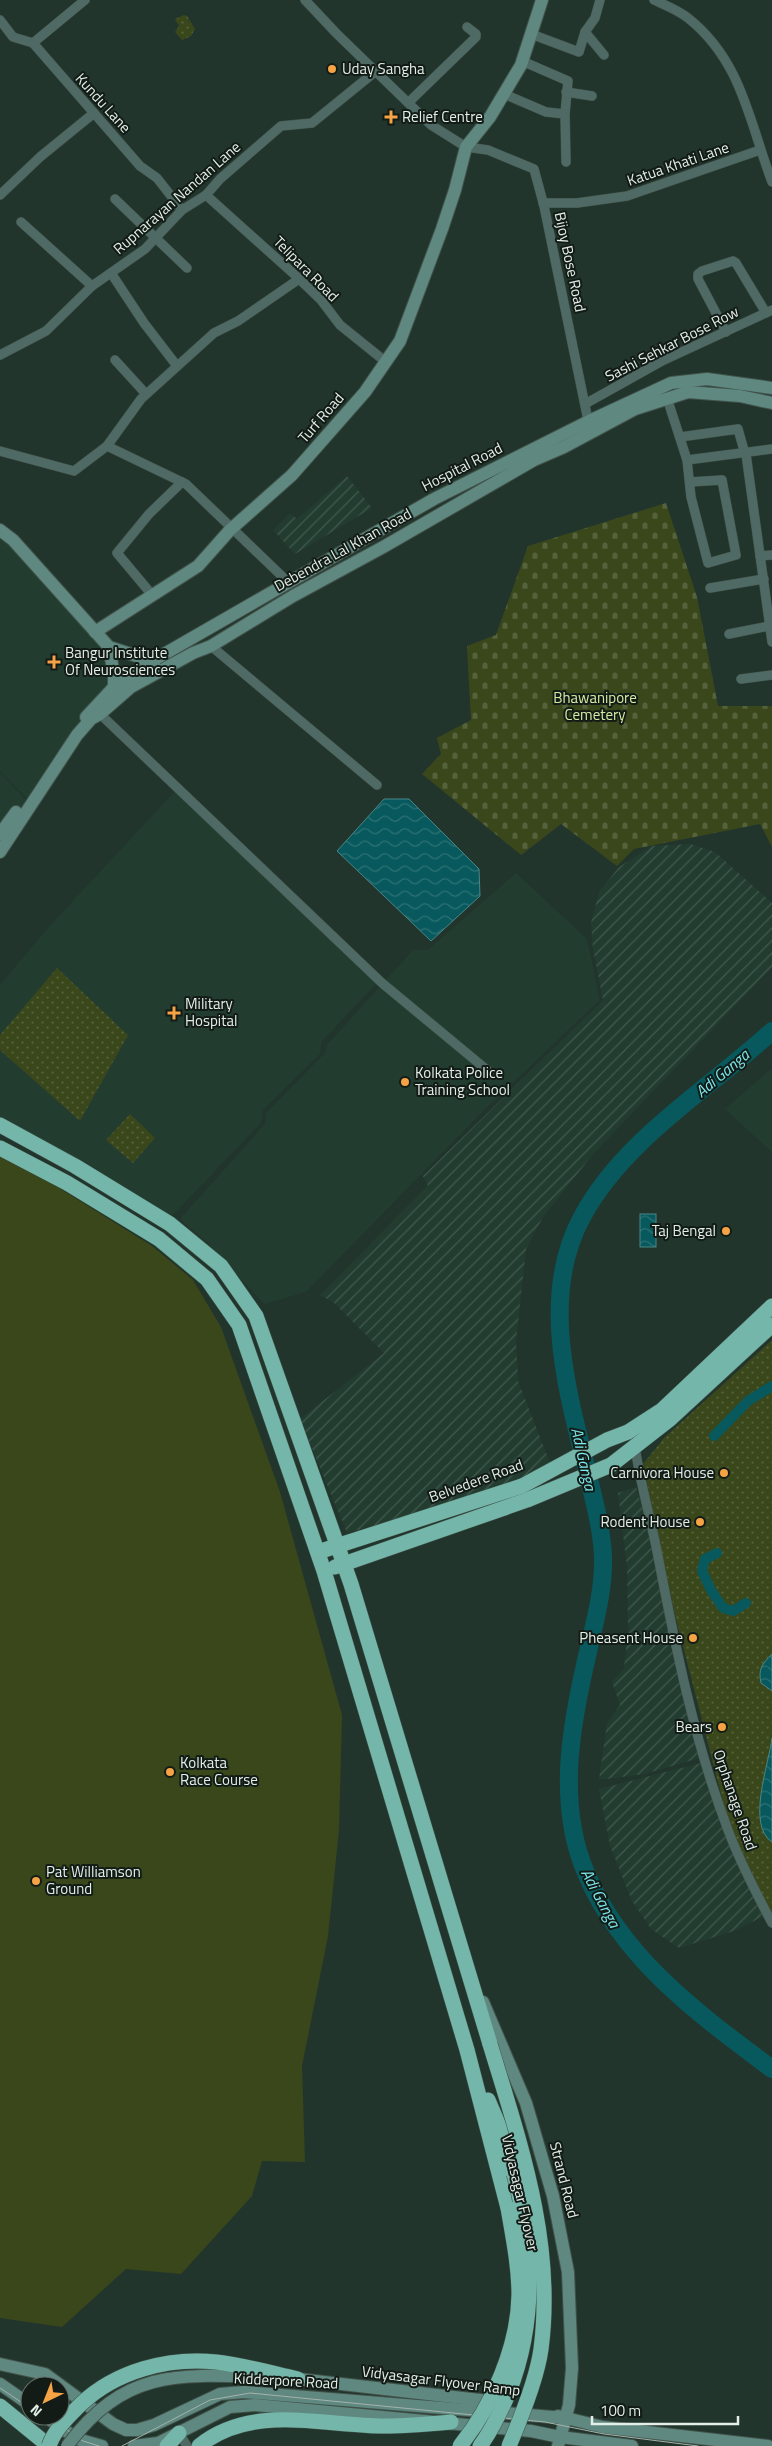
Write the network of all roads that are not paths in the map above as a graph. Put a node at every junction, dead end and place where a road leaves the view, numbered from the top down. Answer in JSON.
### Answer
{"nodes":[{"id":1,"x":85,"y":0,"type":"edge"},
{"id":2,"x":305,"y":0,"type":"edge"},
{"id":3,"x":542,"y":0,"type":"edge"},
{"id":4,"x":600,"y":0,"type":"edge"},
{"id":5,"x":654,"y":0,"type":"edge"},
{"id":6,"x":0,"y":20,"type":"edge"},
{"id":7,"x":467,"y":27,"type":"dead end"},
{"id":8,"x":585,"y":32,"type":"junction"},
{"id":9,"x":531,"y":34,"type":"junction"},
{"id":10,"x":33,"y":43,"type":"junction"},
{"id":11,"x":604,"y":55,"type":"dead end"},
{"id":12,"x":522,"y":61,"type":"junction"},
{"id":13,"x":376,"y":71,"type":"junction"},
{"id":14,"x":566,"y":92,"type":"junction"},
{"id":15,"x":504,"y":94,"type":"junction"},
{"id":16,"x":592,"y":96,"type":"dead end"},
{"id":17,"x":408,"y":102,"type":"junction"},
{"id":18,"x":94,"y":113,"type":"junction"},
{"id":19,"x":565,"y":114,"type":"junction"},
{"id":20,"x":466,"y":147,"type":"junction"},
{"id":21,"x":760,"y":150,"type":"junction"},
{"id":22,"x":566,"y":162,"type":"dead end"},
{"id":23,"x":772,"y":182,"type":"edge"},
{"id":24,"x":206,"y":195,"type":"junction"},
{"id":25,"x":0,"y":196,"type":"edge"},
{"id":26,"x":114,"y":199,"type":"dead end"},
{"id":27,"x":543,"y":203,"type":"junction"},
{"id":28,"x":182,"y":210,"type":"junction"},
{"id":29,"x":21,"y":222,"type":"dead end"},
{"id":30,"x":156,"y":238,"type":"junction"},
{"id":31,"x":187,"y":268,"type":"dead end"},
{"id":32,"x":111,"y":273,"type":"junction"},
{"id":33,"x":299,"y":279,"type":"junction"},
{"id":34,"x":92,"y":286,"type":"junction"},
{"id":35,"x":769,"y":311,"type":"edge"},
{"id":36,"x":726,"y":332,"type":"junction"},
{"id":37,"x":0,"y":355,"type":"edge"},
{"id":38,"x":114,"y":360,"type":"dead end"},
{"id":39,"x":386,"y":362,"type":"junction"},
{"id":40,"x":177,"y":366,"type":"junction"},
{"id":41,"x":772,"y":388,"type":"edge"},
{"id":42,"x":146,"y":394,"type":"junction"},
{"id":43,"x":667,"y":398,"type":"junction"},
{"id":44,"x":772,"y":402,"type":"edge"},
{"id":45,"x":585,"y":404,"type":"junction"},
{"id":46,"x":590,"y":427,"type":"junction"},
{"id":47,"x":680,"y":437,"type":"junction"},
{"id":48,"x":107,"y":446,"type":"junction"},
{"id":49,"x":772,"y":449,"type":"edge"},
{"id":50,"x":0,"y":451,"type":"edge"},
{"id":51,"x":745,"y":454,"type":"junction"},
{"id":52,"x":687,"y":460,"type":"junction"},
{"id":53,"x":182,"y":482,"type":"junction"},
{"id":54,"x":690,"y":482,"type":"junction"},
{"id":55,"x":231,"y":528,"type":"junction"},
{"id":56,"x":0,"y":530,"type":"edge"},
{"id":57,"x":772,"y":555,"type":"edge"},
{"id":58,"x":760,"y":556,"type":"junction"},
{"id":59,"x":764,"y":579,"type":"junction"},
{"id":60,"x":289,"y":583,"type":"junction"},
{"id":61,"x":710,"y":588,"type":"dead end"},
{"id":62,"x":153,"y":596,"type":"junction"},
{"id":63,"x":770,"y":626,"type":"junction"},
{"id":64,"x":94,"y":632,"type":"junction"},
{"id":65,"x":729,"y":634,"type":"dead end"},
{"id":66,"x":772,"y":642,"type":"edge"},
{"id":67,"x":211,"y":646,"type":"junction"},
{"id":68,"x":109,"y":647,"type":"junction"},
{"id":69,"x":156,"y":666,"type":"junction"},
{"id":70,"x":772,"y":675,"type":"edge"},
{"id":71,"x":741,"y":678,"type":"dead end"},
{"id":72,"x":114,"y":694,"type":"junction"},
{"id":73,"x":100,"y":714,"type":"junction"},
{"id":74,"x":377,"y":785,"type":"dead end"},
{"id":75,"x":0,"y":834,"type":"edge"},
{"id":76,"x":0,"y":852,"type":"edge"},
{"id":77,"x":487,"y":1070,"type":"dead end"},
{"id":78,"x":0,"y":1126,"type":"edge"},
{"id":79,"x":0,"y":1148,"type":"edge"},
{"id":80,"x":75,"y":1166,"type":"junction"},
{"id":81,"x":67,"y":1183,"type":"junction"},
{"id":82,"x":772,"y":1306,"type":"edge"},
{"id":83,"x":772,"y":1324,"type":"edge"},
{"id":84,"x":635,"y":1447,"type":"junction"},
{"id":85,"x":338,"y":1546,"type":"junction"},
{"id":86,"x":318,"y":1552,"type":"junction"},
{"id":87,"x":344,"y":1564,"type":"junction"},
{"id":88,"x":324,"y":1571,"type":"junction"},
{"id":89,"x":772,"y":1923,"type":"edge"},
{"id":90,"x":458,"y":1944,"type":"junction"},
{"id":91,"x":467,"y":2050,"type":"junction"},
{"id":92,"x":0,"y":2364,"type":"edge"},
{"id":93,"x":298,"y":2379,"type":"junction"},
{"id":94,"x":0,"y":2384,"type":"edge"},
{"id":95,"x":20,"y":2398,"type":"edge"},
{"id":96,"x":0,"y":2406,"type":"edge"},
{"id":97,"x":565,"y":2418,"type":"junction"},
{"id":98,"x":451,"y":2422,"type":"junction"},
{"id":99,"x":60,"y":2426,"type":"edge"},
{"id":100,"x":498,"y":2427,"type":"junction"},
{"id":101,"x":137,"y":2430,"type":"junction"},
{"id":102,"x":183,"y":2440,"type":"edge"},
{"id":103,"x":559,"y":2441,"type":"edge"},
{"id":104,"x":49,"y":2446,"type":"edge"},
{"id":105,"x":66,"y":2446,"type":"edge"},
{"id":106,"x":102,"y":2446,"type":"edge"},
{"id":107,"x":134,"y":2446,"type":"edge"},
{"id":108,"x":139,"y":2446,"type":"edge"},
{"id":109,"x":167,"y":2446,"type":"edge"},
{"id":110,"x":199,"y":2446,"type":"edge"},
{"id":111,"x":460,"y":2446,"type":"edge"},
{"id":112,"x":480,"y":2446,"type":"edge"},
{"id":113,"x":511,"y":2446,"type":"edge"},
{"id":114,"x":632,"y":2446,"type":"edge"},
{"id":115,"x":768,"y":2446,"type":"edge"}],
"edges":[{"from":1,"to":10,"type":"street"},
{"from":2,"to":13,"type":"street"},
{"from":3,"to":9,"type":"main road"},
{"from":4,"to":8,"type":"street"},
{"from":5,"to":21,"type":"street"},
{"from":6,"to":10,"type":"street","name":"Kundu Lane"},
{"from":7,"to":17,"type":"street"},
{"from":8,"to":9,"type":"street"},
{"from":8,"to":11,"type":"street"},
{"from":9,"to":12,"type":"main road"},
{"from":10,"to":18,"type":"street","name":"Kundu Lane"},
{"from":12,"to":14,"type":"street"},
{"from":12,"to":15,"type":"main road"},
{"from":13,"to":17,"type":"street"},
{"from":13,"to":24,"type":"street","name":"Rupnarayan Nandan Lane"},
{"from":14,"to":16,"type":"street"},
{"from":14,"to":19,"type":"street"},
{"from":15,"to":19,"type":"street"},
{"from":15,"to":20,"type":"main road"},
{"from":17,"to":20,"type":"street"},
{"from":18,"to":25,"type":"street"},
{"from":18,"to":28,"type":"street","name":"Kundu Lane"},
{"from":19,"to":22,"type":"street"},
{"from":20,"to":27,"type":"street","name":"Bijoy Bose Road"},
{"from":20,"to":39,"type":"main road","name":"Turf Road"},
{"from":21,"to":23,"type":"street"},
{"from":21,"to":27,"type":"street","name":"Katua Khati Lane"},
{"from":24,"to":28,"type":"street","name":"Rupnarayan Nandan Lane"},
{"from":24,"to":33,"type":"street","name":"Telipara Road"},
{"from":26,"to":30,"type":"street"},
{"from":27,"to":45,"type":"street","name":"Bijoy Bose Road"},
{"from":28,"to":30,"type":"street","name":"Rupnarayan Nandan Lane"},
{"from":29,"to":34,"type":"street"},
{"from":30,"to":31,"type":"street"},
{"from":30,"to":32,"type":"street","name":"Rupnarayan Nandan Lane"},
{"from":32,"to":34,"type":"street","name":"Rupnarayan Nandan Lane"},
{"from":32,"to":40,"type":"street"},
{"from":33,"to":39,"type":"street","name":"Telipara Road"},
{"from":33,"to":40,"type":"street"},
{"from":34,"to":37,"type":"street","name":"Rupnarayan Nandan Lane"},
{"from":35,"to":36,"type":"street","name":"Sashi Sehkar Bose Row"},
{"from":35,"to":36,"type":"street"},
{"from":36,"to":45,"type":"street","name":"Sashi Sehkar Bose Row"},
{"from":38,"to":42,"type":"street"},
{"from":39,"to":55,"type":"main road","name":"Turf Road"},
{"from":40,"to":42,"type":"street"},
{"from":41,"to":46,"type":"main road","name":"Hospital Road"},
{"from":42,"to":48,"type":"street"},
{"from":43,"to":44,"type":"main road","name":"Debendra Lal Khan Road"},
{"from":43,"to":46,"type":"main road","name":"Debendra Lal Khan Road"},
{"from":43,"to":47,"type":"street"},
{"from":45,"to":46,"type":"street","name":"Bijoy Bose Road"},
{"from":46,"to":60,"type":"main road","name":"Hospital Road"},
{"from":46,"to":67,"type":"main road","name":"Debendra Lal Khan Road"},
{"from":47,"to":51,"type":"street"},
{"from":47,"to":52,"type":"street"},
{"from":48,"to":50,"type":"street"},
{"from":48,"to":53,"type":"street"},
{"from":49,"to":51,"type":"street"},
{"from":51,"to":52,"type":"street"},
{"from":51,"to":58,"type":"street"},
{"from":52,"to":54,"type":"street"},
{"from":53,"to":55,"type":"street"},
{"from":53,"to":62,"type":"street"},
{"from":54,"to":54,"type":"street"},
{"from":55,"to":60,"type":"street"},
{"from":55,"to":62,"type":"main road","name":"Turf Road"},
{"from":56,"to":64,"type":"main road"},
{"from":57,"to":58,"type":"street"},
{"from":58,"to":59,"type":"street"},
{"from":59,"to":61,"type":"street"},
{"from":59,"to":63,"type":"street"},
{"from":60,"to":69,"type":"main road","name":"Hospital Road"},
{"from":62,"to":64,"type":"main road","name":"Turf Road"},
{"from":63,"to":65,"type":"street"},
{"from":63,"to":66,"type":"street"},
{"from":64,"to":68,"type":"main road"},
{"from":67,"to":69,"type":"main road","name":"Debendra Lal Khan Road"},
{"from":67,"to":74,"type":"street"},
{"from":68,"to":69,"type":"main road"},
{"from":68,"to":72,"type":"main road"},
{"from":69,"to":72,"type":"main road","name":"Debendra Lal Khan Road"},
{"from":70,"to":71,"type":"street"},
{"from":72,"to":73,"type":"main road","name":"Debendra Lal Khan Road"},
{"from":72,"to":75,"type":"main road"},
{"from":73,"to":76,"type":"main road","name":"Debendra Lal Khan Road"},
{"from":73,"to":77,"type":"street"},
{"from":78,"to":80,"type":"highway","name":"Vidyasagar Flyover"},
{"from":79,"to":81,"type":"highway","name":"Vidyasagar Flyover"},
{"from":80,"to":81,"type":"highway"},
{"from":80,"to":85,"type":"highway","name":"Vidyasagar Flyover"},
{"from":81,"to":86,"type":"highway","name":"Vidyasagar Flyover"},
{"from":82,"to":85,"type":"highway","name":"Belvedere Road"},
{"from":83,"to":84,"type":"highway"},
{"from":84,"to":87,"type":"highway"},
{"from":84,"to":89,"type":"street","name":"Orphanage Road"},
{"from":85,"to":86,"type":"highway","name":"Belvedere Road"},
{"from":85,"to":87,"type":"highway","name":"Vidyasagar Flyover"},
{"from":86,"to":88,"type":"highway","name":"Vidyasagar Flyover"},
{"from":87,"to":88,"type":"highway"},
{"from":87,"to":90,"type":"highway","name":"Vidyasagar Flyover"},
{"from":88,"to":91,"type":"highway","name":"Vidyasagar Flyover"},
{"from":90,"to":97,"type":"main road","name":"Strand Road"},
{"from":90,"to":113,"type":"highway","name":"Vidyasagar Flyover","bridge":true},
{"from":91,"to":111,"type":"highway","name":"Vidyasagar Flyover","bridge":true},
{"from":91,"to":112,"type":"highway","bridge":true},
{"from":92,"to":101,"type":"main road"},
{"from":93,"to":97,"type":"main road","name":"Vidyasagar Flyover Ramp"},
{"from":93,"to":104,"type":"highway","bridge":true},
{"from":93,"to":105,"type":"main road","name":"Vidyasagar Flyover Ramp","bridge":true},
{"from":94,"to":95,"type":"main road"},
{"from":96,"to":104,"type":"highway"},
{"from":97,"to":101,"type":"main road","name":"Kidderpore Road"},
{"from":97,"to":103,"type":"main road","name":"Strand Road"},
{"from":97,"to":115,"type":"main road"},
{"from":98,"to":100,"type":"main road","name":"Kidderpore Road"},
{"from":98,"to":102,"type":"main road","name":"Kidderpore Road"},
{"from":98,"to":110,"type":"highway"},
{"from":99,"to":106,"type":"main road"},
{"from":100,"to":103,"type":"main road","name":"Kidderpore Road"},
{"from":100,"to":113,"type":"main road"},
{"from":101,"to":108,"type":"main road"},
{"from":102,"to":108,"type":"main road","name":"Kidderpore Road"},
{"from":102,"to":109,"type":"highway"},
{"from":103,"to":114,"type":"main road","name":"Kidderpore Road"},
{"from":107,"to":108,"type":"main road","name":"Kidderpore Road"}]}
